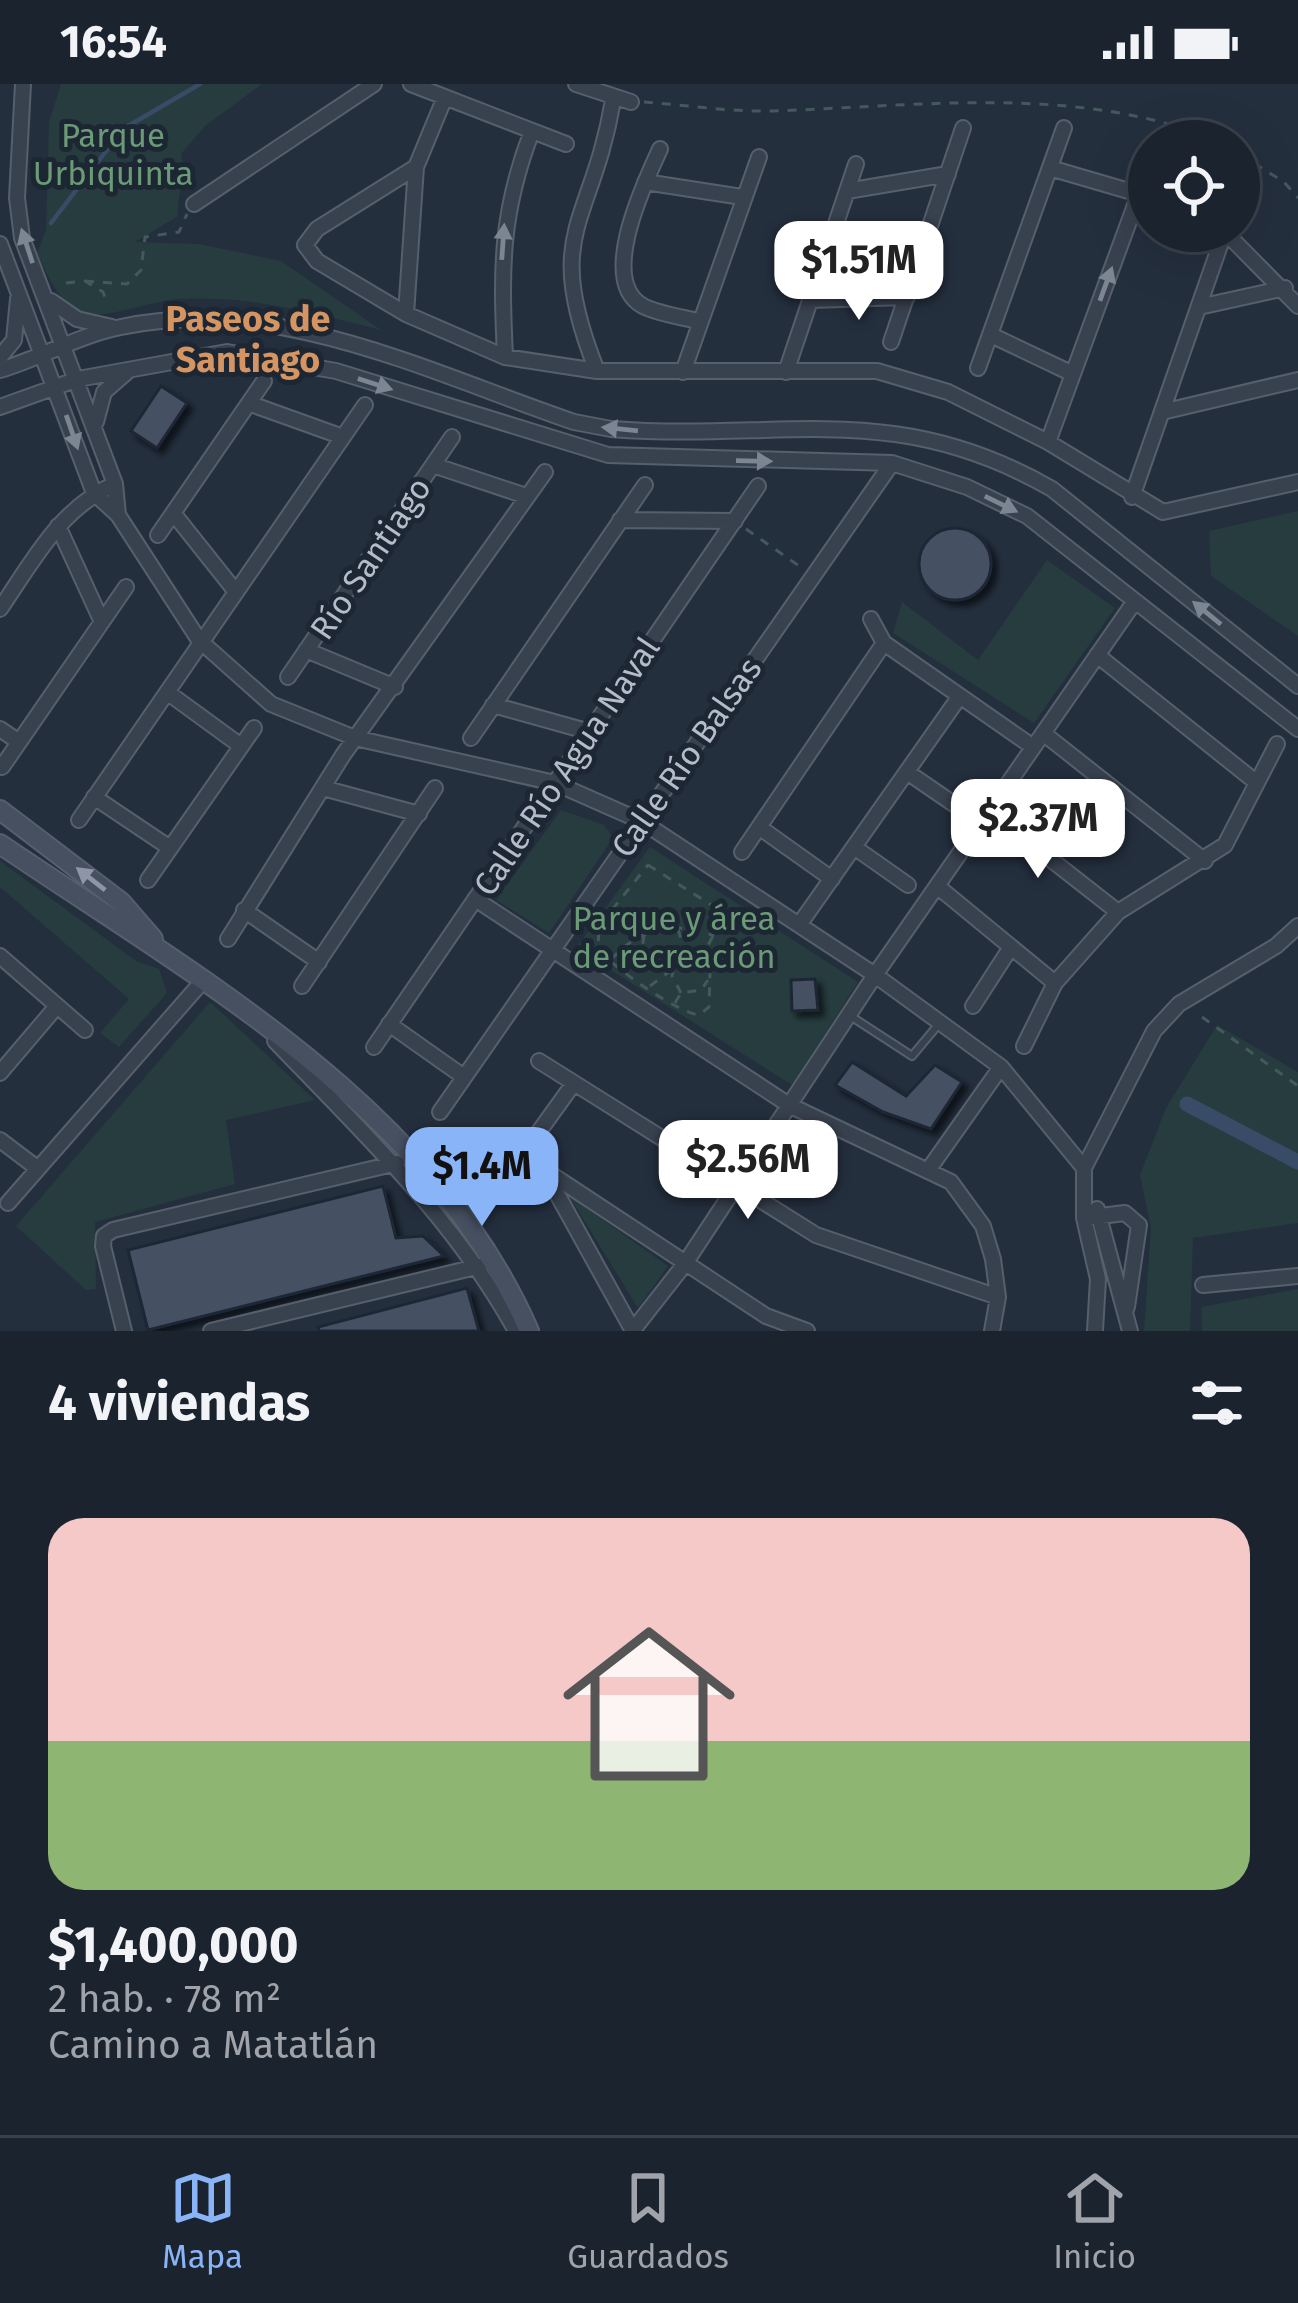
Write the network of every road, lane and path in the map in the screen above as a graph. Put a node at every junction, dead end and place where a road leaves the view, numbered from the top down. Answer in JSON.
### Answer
{"nodes":[{"id":1,"x":23,"y":84,"type":"edge"},
{"id":2,"x":374,"y":84,"type":"edge"},
{"id":3,"x":411,"y":84,"type":"edge"},
{"id":4,"x":576,"y":84,"type":"edge"},
{"id":5,"x":920,"y":94,"type":"dead end"},
{"id":6,"x":445,"y":97,"type":"junction"},
{"id":7,"x":613,"y":100,"type":"junction"},
{"id":8,"x":631,"y":101,"type":"joint"},
{"id":9,"x":1128,"y":104,"type":"dead end"},
{"id":10,"x":1167,"y":120,"type":"edge"},
{"id":11,"x":963,"y":128,"type":"dead end"},
{"id":12,"x":1064,"y":128,"type":"dead end"},
{"id":13,"x":532,"y":130,"type":"junction"},
{"id":14,"x":566,"y":144,"type":"dead end"},
{"id":15,"x":660,"y":149,"type":"dead end"},
{"id":16,"x":759,"y":157,"type":"dead end"},
{"id":17,"x":856,"y":164,"type":"dead end"},
{"id":18,"x":416,"y":166,"type":"junction"},
{"id":19,"x":1260,"y":167,"type":"edge"},
{"id":20,"x":1050,"y":169,"type":"junction"},
{"id":21,"x":948,"y":174,"type":"junction"},
{"id":22,"x":645,"y":182,"type":"junction"},
{"id":23,"x":847,"y":191,"type":"junction"},
{"id":24,"x":1128,"y":191,"type":"edge"},
{"id":25,"x":742,"y":197,"type":"junction"},
{"id":26,"x":1298,"y":198,"type":"edge"},
{"id":27,"x":194,"y":204,"type":"joint"},
{"id":28,"x":1128,"y":224,"type":"edge"},
{"id":29,"x":0,"y":244,"type":"edge"},
{"id":30,"x":1218,"y":252,"type":"edge"},
{"id":31,"x":1246,"y":252,"type":"edge"},
{"id":32,"x":85,"y":281,"type":"junction"},
{"id":33,"x":66,"y":283,"type":"dead end"},
{"id":34,"x":1285,"y":288,"type":"junction"},
{"id":35,"x":19,"y":294,"type":"junction"},
{"id":36,"x":46,"y":297,"type":"junction"},
{"id":37,"x":907,"y":297,"type":"junction"},
{"id":38,"x":810,"y":300,"type":"junction"},
{"id":39,"x":106,"y":303,"type":"dead end"},
{"id":40,"x":1298,"y":306,"type":"edge"},
{"id":41,"x":1199,"y":307,"type":"junction"},
{"id":42,"x":406,"y":314,"type":"junction"},
{"id":43,"x":698,"y":321,"type":"junction"},
{"id":44,"x":117,"y":327,"type":"junction"},
{"id":45,"x":991,"y":334,"type":"junction"},
{"id":46,"x":891,"y":342,"type":"dead end"},
{"id":47,"x":67,"y":348,"type":"junction"},
{"id":48,"x":0,"y":357,"type":"edge"},
{"id":49,"x":45,"y":357,"type":"junction"},
{"id":50,"x":505,"y":357,"type":"junction"},
{"id":51,"x":133,"y":367,"type":"junction"},
{"id":52,"x":978,"y":368,"type":"dead end"},
{"id":53,"x":0,"y":370,"type":"edge"},
{"id":54,"x":597,"y":371,"type":"junction"},
{"id":55,"x":683,"y":371,"type":"junction"},
{"id":56,"x":786,"y":372,"type":"junction"},
{"id":57,"x":1073,"y":374,"type":"junction"},
{"id":58,"x":78,"y":379,"type":"junction"},
{"id":59,"x":1298,"y":380,"type":"edge"},
{"id":60,"x":264,"y":381,"type":"dead end"},
{"id":61,"x":56,"y":387,"type":"junction"},
{"id":62,"x":251,"y":404,"type":"junction"},
{"id":63,"x":365,"y":405,"type":"dead end"},
{"id":64,"x":0,"y":407,"type":"edge"},
{"id":65,"x":1162,"y":412,"type":"junction"},
{"id":66,"x":95,"y":428,"type":"junction"},
{"id":67,"x":343,"y":437,"type":"junction"},
{"id":68,"x":452,"y":437,"type":"dead end"},
{"id":69,"x":1048,"y":442,"type":"junction"},
{"id":70,"x":892,"y":463,"type":"junction"},
{"id":71,"x":433,"y":465,"type":"junction"},
{"id":72,"x":544,"y":472,"type":"dead end"},
{"id":73,"x":1298,"y":482,"type":"edge"},
{"id":74,"x":115,"y":484,"type":"junction"},
{"id":75,"x":645,"y":485,"type":"dead end"},
{"id":76,"x":758,"y":486,"type":"dead end"},
{"id":77,"x":94,"y":493,"type":"junction"},
{"id":78,"x":526,"y":496,"type":"junction"},
{"id":79,"x":1132,"y":497,"type":"junction"},
{"id":80,"x":174,"y":514,"type":"junction"},
{"id":81,"x":118,"y":515,"type":"junction"},
{"id":82,"x":620,"y":520,"type":"junction"},
{"id":83,"x":734,"y":521,"type":"junction"},
{"id":84,"x":58,"y":526,"type":"junction"},
{"id":85,"x":158,"y":535,"type":"dead end"},
{"id":86,"x":813,"y":576,"type":"junction"},
{"id":87,"x":126,"y":587,"type":"dead end"},
{"id":88,"x":236,"y":592,"type":"junction"},
{"id":89,"x":1135,"y":601,"type":"junction"},
{"id":90,"x":0,"y":609,"type":"edge"},
{"id":91,"x":871,"y":619,"type":"dead end"},
{"id":92,"x":102,"y":622,"type":"junction"},
{"id":93,"x":199,"y":640,"type":"junction"},
{"id":94,"x":884,"y":643,"type":"junction"},
{"id":95,"x":306,"y":650,"type":"junction"},
{"id":96,"x":1097,"y":655,"type":"junction"},
{"id":97,"x":288,"y":677,"type":"dead end"},
{"id":98,"x":1298,"y":686,"type":"edge"},
{"id":99,"x":395,"y":687,"type":"junction"},
{"id":100,"x":167,"y":692,"type":"junction"},
{"id":101,"x":960,"y":696,"type":"junction"},
{"id":102,"x":494,"y":705,"type":"junction"},
{"id":103,"x":254,"y":728,"type":"dead end"},
{"id":104,"x":0,"y":729,"type":"edge"},
{"id":105,"x":1298,"y":729,"type":"edge"},
{"id":106,"x":590,"y":732,"type":"junction"},
{"id":107,"x":1043,"y":734,"type":"junction"},
{"id":108,"x":355,"y":738,"type":"junction"},
{"id":109,"x":471,"y":738,"type":"dead end"},
{"id":110,"x":19,"y":742,"type":"junction"},
{"id":111,"x":1277,"y":744,"type":"dead end"},
{"id":112,"x":242,"y":746,"type":"junction"},
{"id":113,"x":1033,"y":747,"type":"junction"},
{"id":114,"x":2,"y":767,"type":"edge"},
{"id":115,"x":907,"y":772,"type":"junction"},
{"id":116,"x":555,"y":783,"type":"junction"},
{"id":117,"x":1257,"y":783,"type":"junction"},
{"id":118,"x":323,"y":788,"type":"junction"},
{"id":119,"x":435,"y":788,"type":"dead end"},
{"id":120,"x":94,"y":796,"type":"junction"},
{"id":121,"x":961,"y":808,"type":"dead end"},
{"id":122,"x":0,"y":810,"type":"edge"},
{"id":123,"x":988,"y":812,"type":"junction"},
{"id":124,"x":419,"y":814,"type":"junction"},
{"id":125,"x":80,"y":820,"type":"dead end"},
{"id":126,"x":641,"y":821,"type":"junction"},
{"id":127,"x":21,"y":824,"type":"junction"},
{"id":128,"x":759,"y":826,"type":"junction"},
{"id":129,"x":0,"y":840,"type":"edge"},
{"id":130,"x":854,"y":847,"type":"junction"},
{"id":131,"x":170,"y":848,"type":"junction"},
{"id":132,"x":742,"y":852,"type":"dead end"},
{"id":133,"x":1205,"y":861,"type":"junction"},
{"id":134,"x":832,"y":879,"type":"junction"},
{"id":135,"x":148,"y":880,"type":"dead end"},
{"id":136,"x":908,"y":886,"type":"dead end"},
{"id":137,"x":937,"y":886,"type":"junction"},
{"id":138,"x":475,"y":899,"type":"junction"},
{"id":139,"x":244,"y":910,"type":"junction"},
{"id":140,"x":1118,"y":912,"type":"junction"},
{"id":141,"x":800,"y":925,"type":"junction"},
{"id":142,"x":1298,"y":926,"type":"edge"},
{"id":143,"x":677,"y":927,"type":"junction"},
{"id":144,"x":645,"y":934,"type":"junction"},
{"id":145,"x":714,"y":937,"type":"junction"},
{"id":146,"x":228,"y":939,"type":"dead end"},
{"id":147,"x":1011,"y":947,"type":"junction"},
{"id":148,"x":552,"y":950,"type":"junction"},
{"id":149,"x":704,"y":953,"type":"junction"},
{"id":150,"x":685,"y":955,"type":"junction"},
{"id":151,"x":0,"y":956,"type":"edge"},
{"id":152,"x":171,"y":961,"type":"junction"},
{"id":153,"x":609,"y":961,"type":"junction"},
{"id":154,"x":319,"y":962,"type":"junction"},
{"id":155,"x":672,"y":969,"type":"junction"},
{"id":156,"x":875,"y":975,"type":"junction"},
{"id":157,"x":710,"y":977,"type":"junction"},
{"id":158,"x":200,"y":983,"type":"junction"},
{"id":159,"x":1055,"y":983,"type":"junction"},
{"id":160,"x":302,"y":986,"type":"dead end"},
{"id":161,"x":647,"y":987,"type":"junction"},
{"id":162,"x":681,"y":993,"type":"junction"},
{"id":163,"x":674,"y":1005,"type":"junction"},
{"id":164,"x":57,"y":1006,"type":"junction"},
{"id":165,"x":973,"y":1006,"type":"dead end"},
{"id":166,"x":849,"y":1014,"type":"junction"},
{"id":167,"x":1202,"y":1017,"type":"dead end"},
{"id":168,"x":940,"y":1022,"type":"junction"},
{"id":169,"x":389,"y":1024,"type":"junction"},
{"id":170,"x":259,"y":1025,"type":"junction"},
{"id":171,"x":85,"y":1030,"type":"dead end"},
{"id":172,"x":1024,"y":1046,"type":"dead end"},
{"id":173,"x":374,"y":1047,"type":"dead end"},
{"id":174,"x":539,"y":1060,"type":"dead end"},
{"id":175,"x":1001,"y":1067,"type":"junction"},
{"id":176,"x":0,"y":1073,"type":"edge"},
{"id":177,"x":464,"y":1077,"type":"junction"},
{"id":178,"x":574,"y":1083,"type":"junction"},
{"id":179,"x":1298,"y":1086,"type":"edge"},
{"id":180,"x":789,"y":1105,"type":"junction"},
{"id":181,"x":440,"y":1112,"type":"dead end"},
{"id":182,"x":0,"y":1139,"type":"edge"},
{"id":183,"x":522,"y":1156,"type":"junction"},
{"id":184,"x":397,"y":1162,"type":"junction"},
{"id":185,"x":37,"y":1168,"type":"junction"},
{"id":186,"x":1084,"y":1168,"type":"junction"},
{"id":187,"x":544,"y":1169,"type":"junction"},
{"id":188,"x":928,"y":1169,"type":"junction"},
{"id":189,"x":507,"y":1176,"type":"dead end"},
{"id":190,"x":735,"y":1186,"type":"junction"},
{"id":191,"x":1087,"y":1195,"type":"junction"},
{"id":192,"x":8,"y":1203,"type":"dead end"},
{"id":193,"x":1101,"y":1216,"type":"junction"},
{"id":194,"x":1084,"y":1218,"type":"junction"},
{"id":195,"x":684,"y":1265,"type":"junction"},
{"id":196,"x":480,"y":1266,"type":"junction"},
{"id":197,"x":1298,"y":1276,"type":"edge"},
{"id":198,"x":1203,"y":1285,"type":"dead end"},
{"id":199,"x":998,"y":1297,"type":"junction"},
{"id":200,"x":1127,"y":1307,"type":"junction"},
{"id":201,"x":124,"y":1331,"type":"edge"},
{"id":202,"x":211,"y":1331,"type":"edge"},
{"id":203,"x":516,"y":1331,"type":"edge"},
{"id":204,"x":529,"y":1331,"type":"edge"},
{"id":205,"x":633,"y":1331,"type":"edge"},
{"id":206,"x":807,"y":1331,"type":"edge"},
{"id":207,"x":992,"y":1331,"type":"edge"},
{"id":208,"x":1095,"y":1331,"type":"edge"},
{"id":209,"x":1130,"y":1331,"type":"edge"}],
"edges":[{"from":36,"to":1,"type":"street","one_way":true},
{"from":2,"to":27,"type":"street"},
{"from":3,"to":6,"type":"street"},
{"from":4,"to":7,"type":"street"},
{"from":5,"to":8,"type":"path"},
{"from":6,"to":13,"type":"street"},
{"from":6,"to":18,"type":"street"},
{"from":7,"to":8,"type":"street"},
{"from":7,"to":54,"type":"street"},
{"from":9,"to":10,"type":"path"},
{"from":11,"to":21,"type":"street"},
{"from":12,"to":20,"type":"street"},
{"from":13,"to":14,"type":"street"},
{"from":50,"to":13,"type":"street","one_way":true},
{"from":15,"to":22,"type":"street"},
{"from":16,"to":25,"type":"street"},
{"from":17,"to":23,"type":"street"},
{"from":18,"to":42,"type":"street"},
{"from":18,"to":42,"type":"street"},
{"from":19,"to":26,"type":"path"},
{"from":20,"to":24,"type":"street"},
{"from":20,"to":45,"type":"street"},
{"from":21,"to":23,"type":"street"},
{"from":21,"to":37,"type":"street"},
{"from":22,"to":25,"type":"street"},
{"from":22,"to":43,"type":"street"},
{"from":23,"to":38,"type":"street"},
{"from":25,"to":43,"type":"street"},
{"from":27,"to":32,"type":"path"},
{"from":57,"to":28,"type":"street","one_way":true},
{"from":29,"to":35,"type":"street"},
{"from":30,"to":41,"type":"street"},
{"from":31,"to":34,"type":"street"},
{"from":32,"to":33,"type":"path"},
{"from":32,"to":39,"type":"path"},
{"from":34,"to":40,"type":"street"},
{"from":34,"to":41,"type":"street"},
{"from":35,"to":48,"type":"street"},
{"from":35,"to":49,"type":"street"},
{"from":36,"to":44,"type":"street"},
{"from":36,"to":47,"type":"street"},
{"from":37,"to":38,"type":"street"},
{"from":37,"to":46,"type":"street"},
{"from":38,"to":56,"type":"street"},
{"from":41,"to":65,"type":"street"},
{"from":42,"to":50,"type":"street"},
{"from":43,"to":55,"type":"street"},
{"from":44,"to":47,"type":"street"},
{"from":98,"to":44,"type":"street","one_way":true},
{"from":45,"to":52,"type":"street"},
{"from":45,"to":57,"type":"street"},
{"from":47,"to":49,"type":"street"},
{"from":47,"to":58,"type":"street"},
{"from":49,"to":53,"type":"street"},
{"from":49,"to":61,"type":"street"},
{"from":50,"to":54,"type":"street"},
{"from":51,"to":58,"type":"street"},
{"from":51,"to":66,"type":"street"},
{"from":51,"to":70,"type":"street","one_way":true},
{"from":54,"to":55,"type":"street"},
{"from":55,"to":56,"type":"street"},
{"from":56,"to":69,"type":"street"},
{"from":57,"to":69,"type":"street"},
{"from":58,"to":61,"type":"street"},
{"from":58,"to":66,"type":"street"},
{"from":59,"to":65,"type":"street"},
{"from":60,"to":62,"type":"street"},
{"from":61,"to":64,"type":"street"},
{"from":61,"to":77,"type":"street","one_way":true},
{"from":62,"to":67,"type":"street"},
{"from":62,"to":80,"type":"street"},
{"from":63,"to":67,"type":"street"},
{"from":65,"to":79,"type":"street"},
{"from":66,"to":74,"type":"street"},
{"from":67,"to":88,"type":"street"},
{"from":68,"to":71,"type":"street","name":"Río Santiago"},
{"from":69,"to":79,"type":"street"},
{"from":70,"to":86,"type":"street","name":"Calle Río Balsas"},
{"from":70,"to":89,"type":"street","one_way":true},
{"from":71,"to":78,"type":"street","name":"Río Santiago"},
{"from":71,"to":95,"type":"street","name":"Río Santiago"},
{"from":72,"to":78,"type":"street"},
{"from":73,"to":79,"type":"street"},
{"from":74,"to":77,"type":"street"},
{"from":74,"to":81,"type":"street"},
{"from":75,"to":82,"type":"street"},
{"from":76,"to":83,"type":"street","name":"Calle Río Agua Naval"},
{"from":77,"to":81,"type":"street"},
{"from":77,"to":84,"type":"street"},
{"from":78,"to":99,"type":"street"},
{"from":80,"to":85,"type":"street"},
{"from":80,"to":88,"type":"street"},
{"from":81,"to":93,"type":"street"},
{"from":82,"to":83,"type":"street"},
{"from":82,"to":102,"type":"street"},
{"from":83,"to":86,"type":"path"},
{"from":83,"to":106,"type":"street","name":"Calle Río Agua Naval"},
{"from":84,"to":90,"type":"street"},
{"from":84,"to":92,"type":"street"},
{"from":86,"to":126,"type":"street","name":"Calle Río Balsas"},
{"from":87,"to":92,"type":"street"},
{"from":88,"to":93,"type":"street"},
{"from":89,"to":96,"type":"street"},
{"from":89,"to":105,"type":"street"},
{"from":91,"to":94,"type":"street"},
{"from":92,"to":110,"type":"street"},
{"from":93,"to":100,"type":"street"},
{"from":93,"to":108,"type":"street"},
{"from":94,"to":101,"type":"street"},
{"from":94,"to":128,"type":"street"},
{"from":95,"to":97,"type":"street","name":"Río Santiago"},
{"from":95,"to":99,"type":"street","name":"Río Santiago"},
{"from":96,"to":107,"type":"street"},
{"from":96,"to":117,"type":"street"},
{"from":99,"to":108,"type":"street"},
{"from":100,"to":112,"type":"street"},
{"from":100,"to":120,"type":"street"},
{"from":101,"to":113,"type":"street"},
{"from":101,"to":115,"type":"street"},
{"from":102,"to":106,"type":"street"},
{"from":102,"to":109,"type":"street"},
{"from":103,"to":112,"type":"street"},
{"from":104,"to":110,"type":"street"},
{"from":106,"to":116,"type":"street","name":"Calle Río Agua Naval"},
{"from":107,"to":113,"type":"street"},
{"from":107,"to":133,"type":"street"},
{"from":108,"to":116,"type":"street"},
{"from":108,"to":118,"type":"street"},
{"from":110,"to":114,"type":"street"},
{"from":111,"to":117,"type":"street"},
{"from":112,"to":131,"type":"street"},
{"from":113,"to":123,"type":"street"},
{"from":115,"to":121,"type":"street"},
{"from":115,"to":130,"type":"street"},
{"from":116,"to":126,"type":"street"},
{"from":116,"to":138,"type":"street","name":"Calle Río Agua Naval"},
{"from":117,"to":133,"type":"street"},
{"from":118,"to":124,"type":"street"},
{"from":118,"to":139,"type":"street"},
{"from":119,"to":124,"type":"street"},
{"from":120,"to":125,"type":"street"},
{"from":120,"to":131,"type":"street"},
{"from":122,"to":127,"type":"street"},
{"from":123,"to":137,"type":"street"},
{"from":123,"to":140,"type":"street"},
{"from":124,"to":154,"type":"street"},
{"from":126,"to":141,"type":"street"},
{"from":126,"to":148,"type":"street","name":"Calle Río Balsas"},
{"from":127,"to":129,"type":"street"},
{"from":152,"to":127,"type":"street","one_way":true},
{"from":128,"to":132,"type":"street"},
{"from":128,"to":134,"type":"street"},
{"from":129,"to":152,"type":"street"},
{"from":130,"to":134,"type":"street"},
{"from":130,"to":136,"type":"street"},
{"from":131,"to":135,"type":"street"},
{"from":133,"to":140,"type":"street"},
{"from":134,"to":141,"type":"street"},
{"from":137,"to":147,"type":"street"},
{"from":137,"to":156,"type":"street"},
{"from":138,"to":148,"type":"street"},
{"from":138,"to":169,"type":"street","name":"Calle Río Agua Naval"},
{"from":139,"to":146,"type":"street"},
{"from":139,"to":154,"type":"street"},
{"from":140,"to":159,"type":"street"},
{"from":141,"to":156,"type":"street"},
{"from":142,"to":186,"type":"street"},
{"from":143,"to":144,"type":"path"},
{"from":143,"to":145,"type":"path"},
{"from":143,"to":150,"type":"path"},
{"from":144,"to":153,"type":"path"},
{"from":144,"to":155,"type":"path"},
{"from":145,"to":149,"type":"path"},
{"from":145,"to":153,"type":"path"},
{"from":147,"to":159,"type":"street"},
{"from":147,"to":165,"type":"street"},
{"from":148,"to":177,"type":"street","name":"Calle Río Balsas"},
{"from":148,"to":180,"type":"street"},
{"from":149,"to":150,"type":"path"},
{"from":149,"to":157,"type":"path"},
{"from":150,"to":155,"type":"path"},
{"from":151,"to":164,"type":"street"},
{"from":152,"to":158,"type":"street"},
{"from":153,"to":161,"type":"path"},
{"from":154,"to":160,"type":"street"},
{"from":155,"to":161,"type":"path"},
{"from":155,"to":162,"type":"path"},
{"from":156,"to":166,"type":"street"},
{"from":156,"to":168,"type":"street"},
{"from":157,"to":162,"type":"path"},
{"from":157,"to":163,"type":"path"},
{"from":158,"to":170,"type":"street"},
{"from":158,"to":185,"type":"street"},
{"from":159,"to":172,"type":"street"},
{"from":161,"to":163,"type":"path"},
{"from":162,"to":163,"type":"path"},
{"from":164,"to":171,"type":"street"},
{"from":164,"to":176,"type":"street"},
{"from":166,"to":168,"type":"lane"},
{"from":166,"to":180,"type":"street"},
{"from":167,"to":179,"type":"path"},
{"from":168,"to":175,"type":"street"},
{"from":169,"to":173,"type":"street","name":"Calle Río Agua Naval"},
{"from":169,"to":177,"type":"street"},
{"from":170,"to":184,"type":"street"},
{"from":170,"to":204,"type":"street"},
{"from":174,"to":178,"type":"street"},
{"from":175,"to":186,"type":"street"},
{"from":175,"to":188,"type":"street"},
{"from":177,"to":181,"type":"street","name":"Calle Río Balsas"},
{"from":178,"to":183,"type":"street"},
{"from":178,"to":190,"type":"street"},
{"from":180,"to":188,"type":"street"},
{"from":180,"to":190,"type":"street"},
{"from":182,"to":185,"type":"street"},
{"from":183,"to":187,"type":"street"},
{"from":183,"to":189,"type":"street"},
{"from":184,"to":196,"type":"street"},
{"from":184,"to":201,"type":"street"},
{"from":185,"to":192,"type":"street"},
{"from":186,"to":191,"type":"street"},
{"from":187,"to":195,"type":"street"},
{"from":187,"to":205,"type":"street"},
{"from":188,"to":199,"type":"street"},
{"from":190,"to":195,"type":"street"},
{"from":190,"to":199,"type":"street"},
{"from":191,"to":193,"type":"street"},
{"from":191,"to":194,"type":"street"},
{"from":193,"to":194,"type":"street"},
{"from":193,"to":200,"type":"street"},
{"from":193,"to":200,"type":"street"},
{"from":194,"to":208,"type":"street"},
{"from":195,"to":205,"type":"street"},
{"from":195,"to":206,"type":"street"},
{"from":196,"to":202,"type":"street"},
{"from":196,"to":203,"type":"street"},
{"from":197,"to":198,"type":"street"},
{"from":199,"to":207,"type":"street"},
{"from":200,"to":209,"type":"street"}]}
